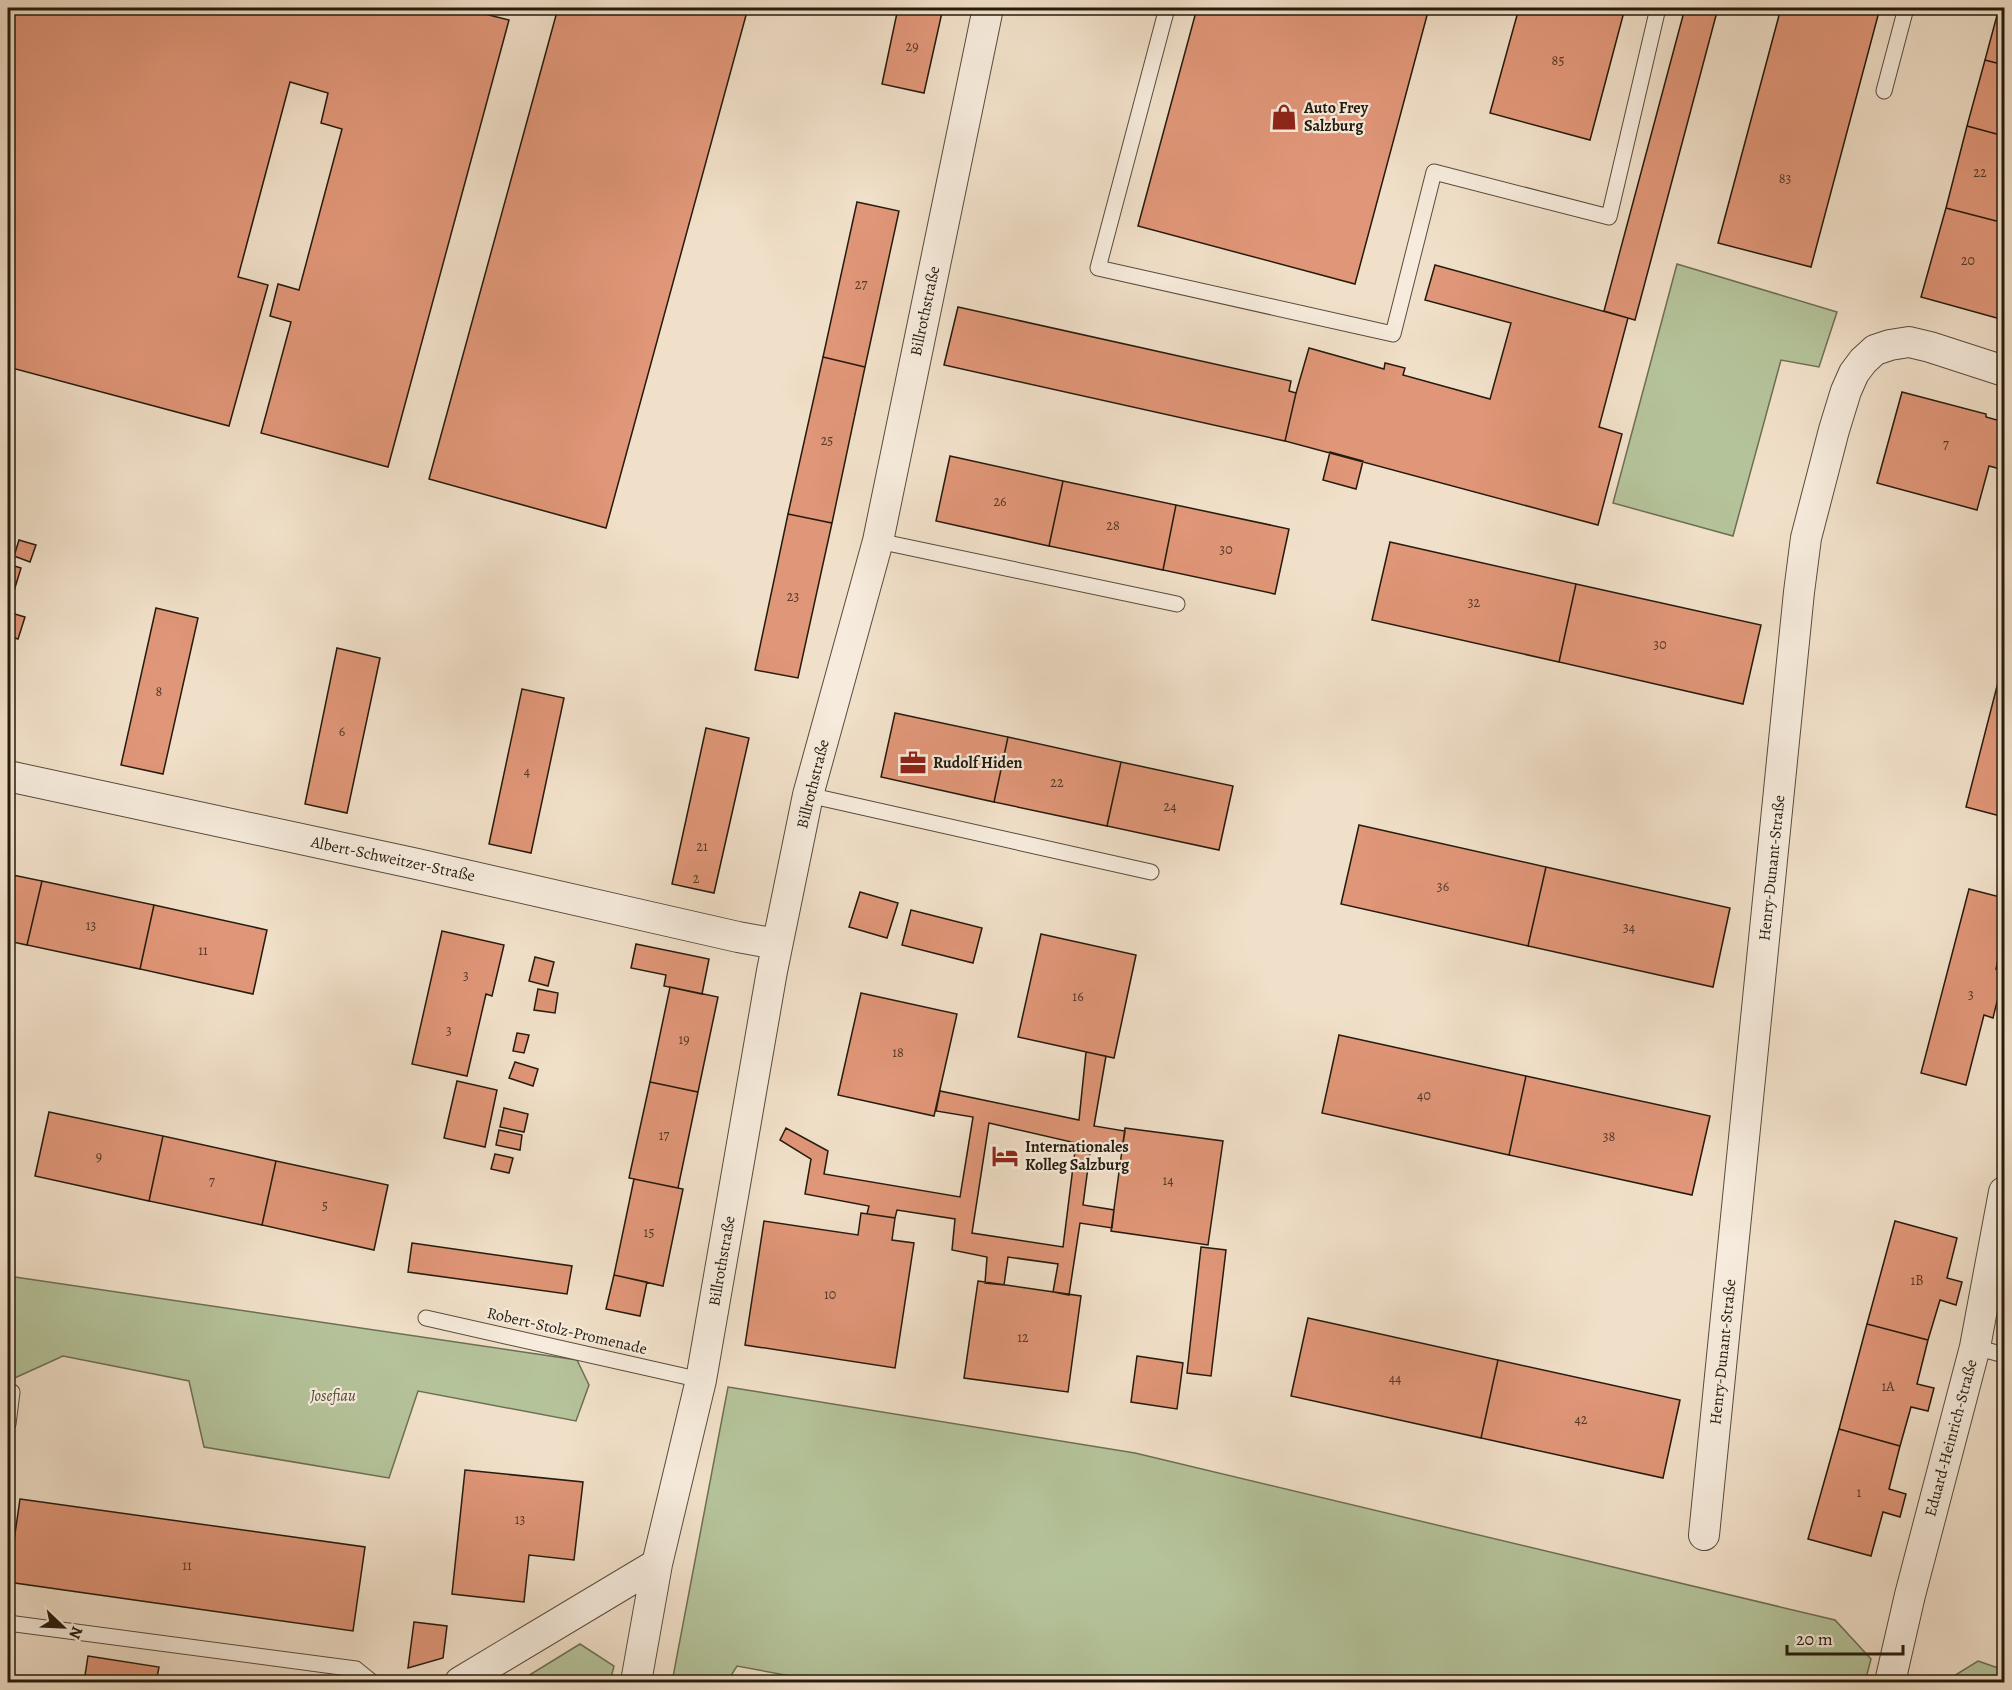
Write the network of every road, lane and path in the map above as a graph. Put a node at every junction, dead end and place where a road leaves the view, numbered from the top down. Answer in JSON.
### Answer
{"nodes":[{"id":1,"x":988,"y":8,"type":"edge"},
{"id":2,"x":1167,"y":8,"type":"edge"},
{"id":3,"x":1658,"y":8,"type":"edge"},
{"id":4,"x":1906,"y":8,"type":"edge"},
{"id":5,"x":1884,"y":91,"type":"dead end"},
{"id":6,"x":2004,"y":371,"type":"edge"},
{"id":7,"x":878,"y":541,"type":"junction"},
{"id":8,"x":1177,"y":604,"type":"dead end"},
{"id":9,"x":8,"y":776,"type":"edge"},
{"id":10,"x":808,"y":795,"type":"junction"},
{"id":11,"x":1151,"y":872,"type":"dead end"},
{"id":12,"x":777,"y":944,"type":"junction"},
{"id":13,"x":2004,"y":1192,"type":"edge"},
{"id":14,"x":2002,"y":1221,"type":"edge"},
{"id":15,"x":426,"y":1318,"type":"dead end"},
{"id":16,"x":1975,"y":1347,"type":"junction"},
{"id":17,"x":2004,"y":1355,"type":"edge"},
{"id":18,"x":701,"y":1380,"type":"junction"},
{"id":19,"x":12,"y":1392,"type":"dead end"},
{"id":20,"x":8,"y":1424,"type":"edge"},
{"id":21,"x":1704,"y":1535,"type":"dead end"},
{"id":22,"x":657,"y":1564,"type":"junction"},
{"id":23,"x":8,"y":1623,"type":"edge"},
{"id":24,"x":372,"y":1683,"type":"edge"},
{"id":25,"x":460,"y":1683,"type":"edge"},
{"id":26,"x":636,"y":1683,"type":"edge"},
{"id":27,"x":1890,"y":1683,"type":"edge"}],
"edges":[{"from":1,"to":7,"type":"street","name":"Billrothstraße"},
{"from":2,"to":3,"type":"lane"},
{"from":4,"to":5,"type":"lane"},
{"from":6,"to":21,"type":"street","name":"Henry-Dunant-Straße"},
{"from":7,"to":8,"type":"lane"},
{"from":7,"to":10,"type":"street","name":"Billrothstraße"},
{"from":9,"to":12,"type":"street","name":"Albert-Schweitzer-Straße"},
{"from":10,"to":11,"type":"lane"},
{"from":10,"to":12,"type":"street","name":"Billrothstraße"},
{"from":12,"to":18,"type":"street","name":"Billrothstraße"},
{"from":13,"to":14,"type":"street","name":"Eduard-Heinrich-Straße"},
{"from":14,"to":16,"type":"street","name":"Eduard-Heinrich-Straße"},
{"from":15,"to":18,"type":"lane","name":"Robert-Stolz-Promenade"},
{"from":16,"to":17,"type":"lane"},
{"from":16,"to":27,"type":"street","name":"Eduard-Heinrich-Straße"},
{"from":18,"to":22,"type":"street","name":"Billrothstraße"},
{"from":19,"to":20,"type":"lane"},
{"from":22,"to":25,"type":"street"},
{"from":22,"to":26,"type":"street","name":"Billrothstraße"},
{"from":23,"to":24,"type":"lane"}]}
